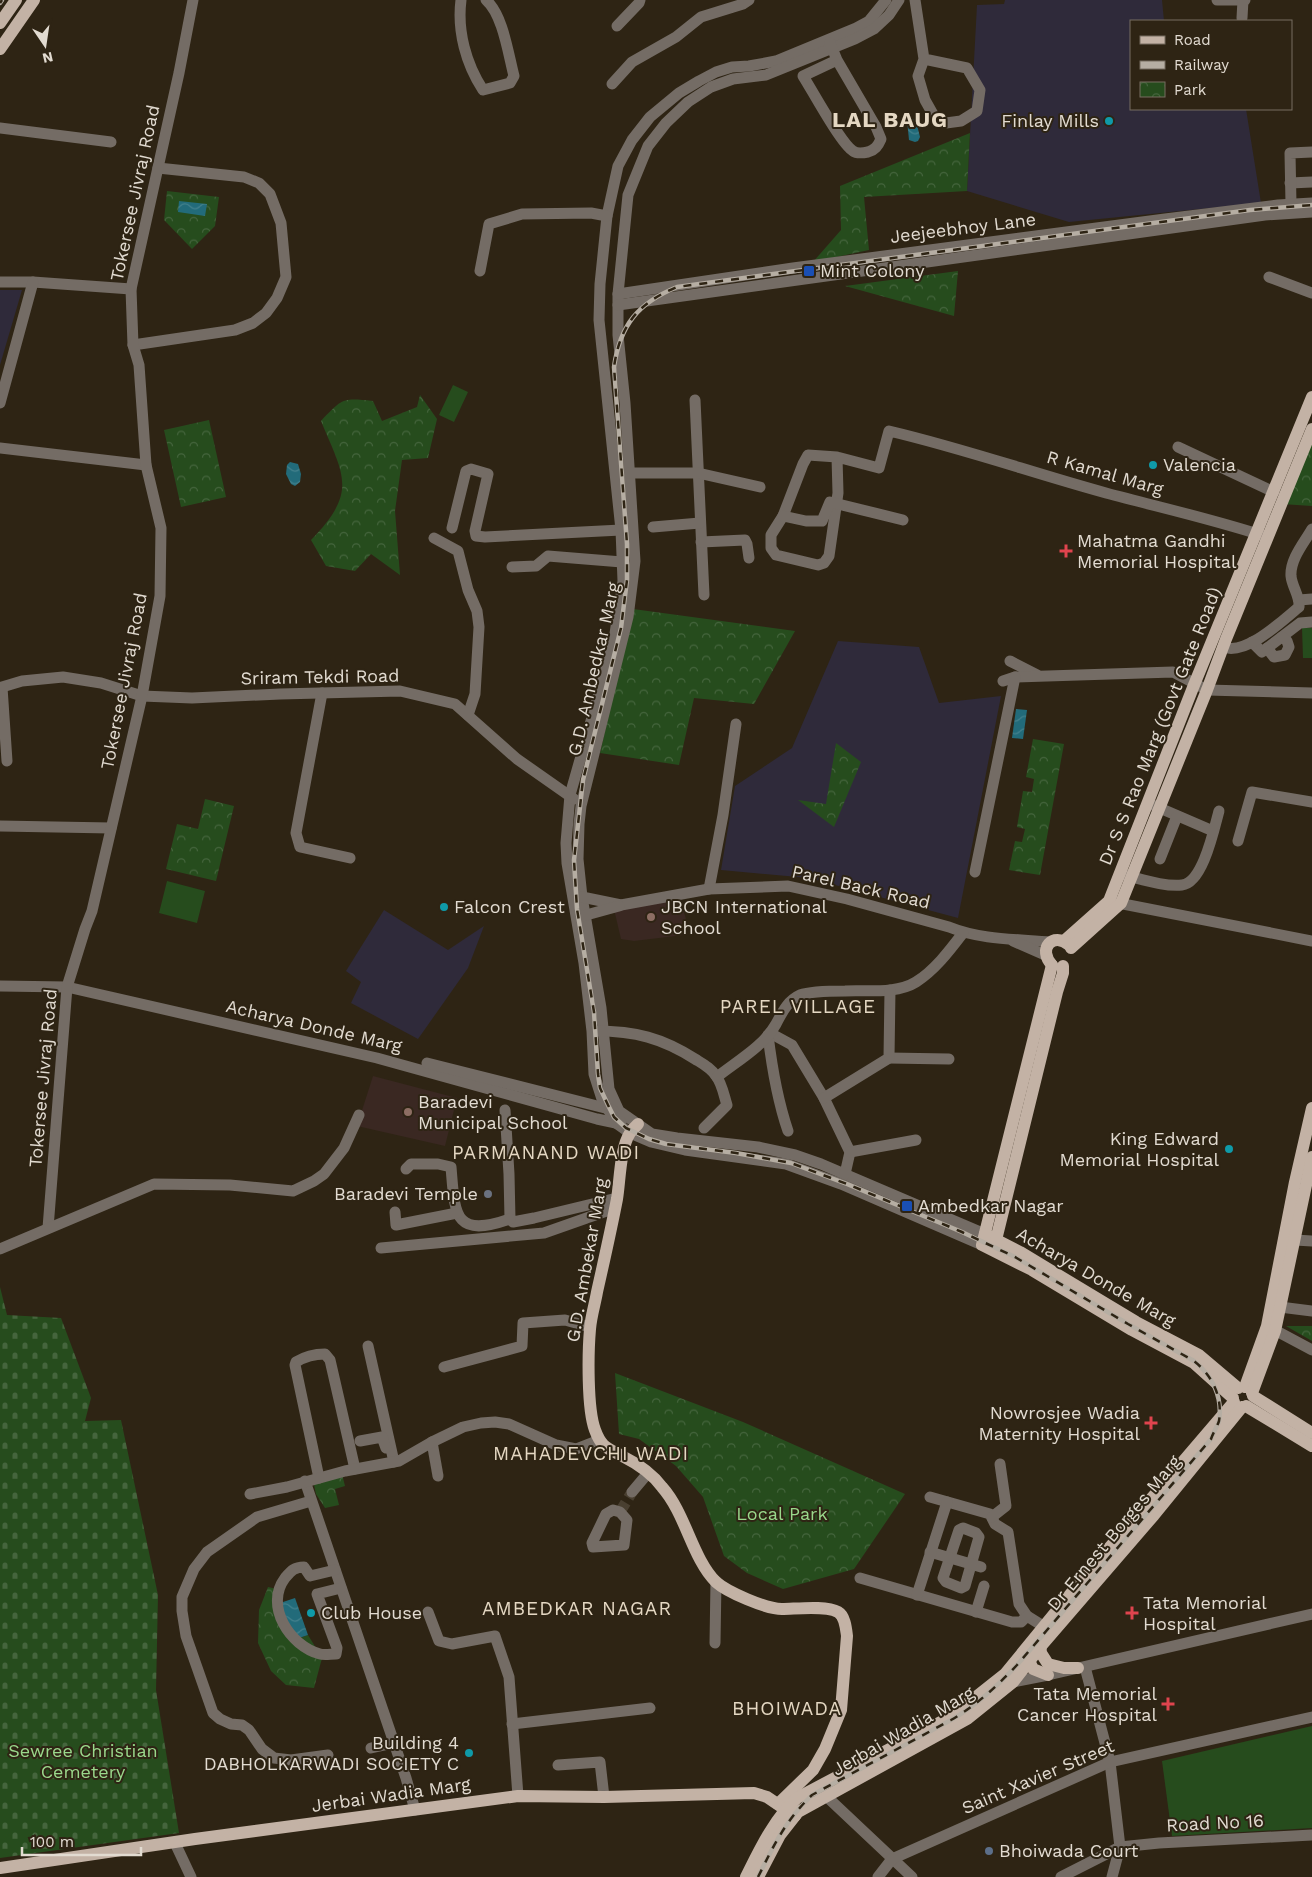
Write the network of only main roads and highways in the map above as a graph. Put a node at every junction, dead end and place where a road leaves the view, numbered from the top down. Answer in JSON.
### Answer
{"nodes":[{"id":1,"x":16,"y":0,"type":"edge"},
{"id":2,"x":34,"y":0,"type":"edge"},
{"id":3,"x":0,"y":23,"type":"edge"},
{"id":4,"x":0,"y":49,"type":"edge"},
{"id":5,"x":1312,"y":396,"type":"edge"},
{"id":6,"x":1312,"y":429,"type":"edge"},
{"id":7,"x":1262,"y":535,"type":"junction"},
{"id":8,"x":1154,"y":805,"type":"junction"},
{"id":9,"x":1062,"y":944,"type":"junction"},
{"id":10,"x":1053,"y":962,"type":"junction"},
{"id":11,"x":1312,"y":1108,"type":"edge"},
{"id":12,"x":633,"y":1126,"type":"road end"},
{"id":13,"x":1310,"y":1128,"type":"edge"},
{"id":14,"x":1312,"y":1157,"type":"edge"},
{"id":15,"x":1300,"y":1183,"type":"junction"},
{"id":16,"x":1285,"y":1260,"type":"junction"},
{"id":17,"x":1243,"y":1397,"type":"junction"},
{"id":18,"x":1312,"y":1433,"type":"edge"},
{"id":19,"x":1312,"y":1446,"type":"edge"},
{"id":20,"x":1131,"y":1532,"type":"junction"},
{"id":21,"x":1040,"y":1635,"type":"junction"},
{"id":22,"x":1027,"y":1655,"type":"junction"},
{"id":23,"x":1082,"y":1668,"type":"road end"},
{"id":24,"x":1048,"y":1675,"type":"road end"},
{"id":25,"x":1009,"y":1678,"type":"junction"},
{"id":26,"x":786,"y":1810,"type":"junction"},
{"id":27,"x":0,"y":1868,"type":"edge"},
{"id":28,"x":746,"y":1877,"type":"edge"},
{"id":29,"x":758,"y":1877,"type":"edge"}],
"edges":[{"from":1,"to":3,"type":"main road"},
{"from":2,"to":4,"type":"main road"},
{"from":5,"to":7,"type":"main road","name":"Dr S S Rao Marg (Govt Gate Road)"},
{"from":6,"to":7,"type":"main road"},
{"from":7,"to":8,"type":"main road"},
{"from":7,"to":8,"type":"main road","name":"Dr S S Rao Marg (Govt Gate Road)"},
{"from":8,"to":9,"type":"main road","name":"Dr S S Rao Marg (Govt Gate Road)"},
{"from":9,"to":10,"type":"main road","name":"Dr S S Rao Marg (Govt Gate Road)"},
{"from":9,"to":10,"type":"main road"},
{"from":10,"to":17,"type":"main road","name":"Acharya Donde Marg"},
{"from":11,"to":13,"type":"main road","name":"Dr Ernest Borges Marg"},
{"from":12,"to":26,"type":"main road","name":"G.D. Ambekar Marg"},
{"from":13,"to":15,"type":"main road","name":"Dr Ernest Borges Marg"},
{"from":14,"to":15,"type":"main road","name":"Dr Ernest Borges Marg"},
{"from":15,"to":16,"type":"main road","name":"Dr Ernest Borges Marg"},
{"from":15,"to":16,"type":"main road","name":"Dr Ernest Borges Marg"},
{"from":16,"to":17,"type":"main road","name":"Dr Ernest Borges Marg"},
{"from":17,"to":18,"type":"main road","name":"Acharya Donde Marg"},
{"from":17,"to":19,"type":"main road","name":"Acharya Donde Marg"},
{"from":17,"to":20,"type":"main road","name":"Dr Ernest Borges Marg"},
{"from":20,"to":21,"type":"main road","name":"Dr Ernest Borges Marg"},
{"from":20,"to":21,"type":"main road","name":"Dr Ernest Borges Marg"},
{"from":21,"to":22,"type":"main road","name":"Dr Ernest Borges Marg"},
{"from":21,"to":23,"type":"main road"},
{"from":22,"to":24,"type":"main road"},
{"from":22,"to":25,"type":"main road","name":"Dr Ernest Borges Marg"},
{"from":25,"to":26,"type":"main road","name":"Jerbai Wadia Marg"},
{"from":25,"to":26,"type":"main road","name":"Jerbai Wadia Marg"},
{"from":26,"to":27,"type":"main road","name":"Jerbai Wadia Marg"},
{"from":26,"to":28,"type":"main road"},
{"from":26,"to":29,"type":"main road"}]}
